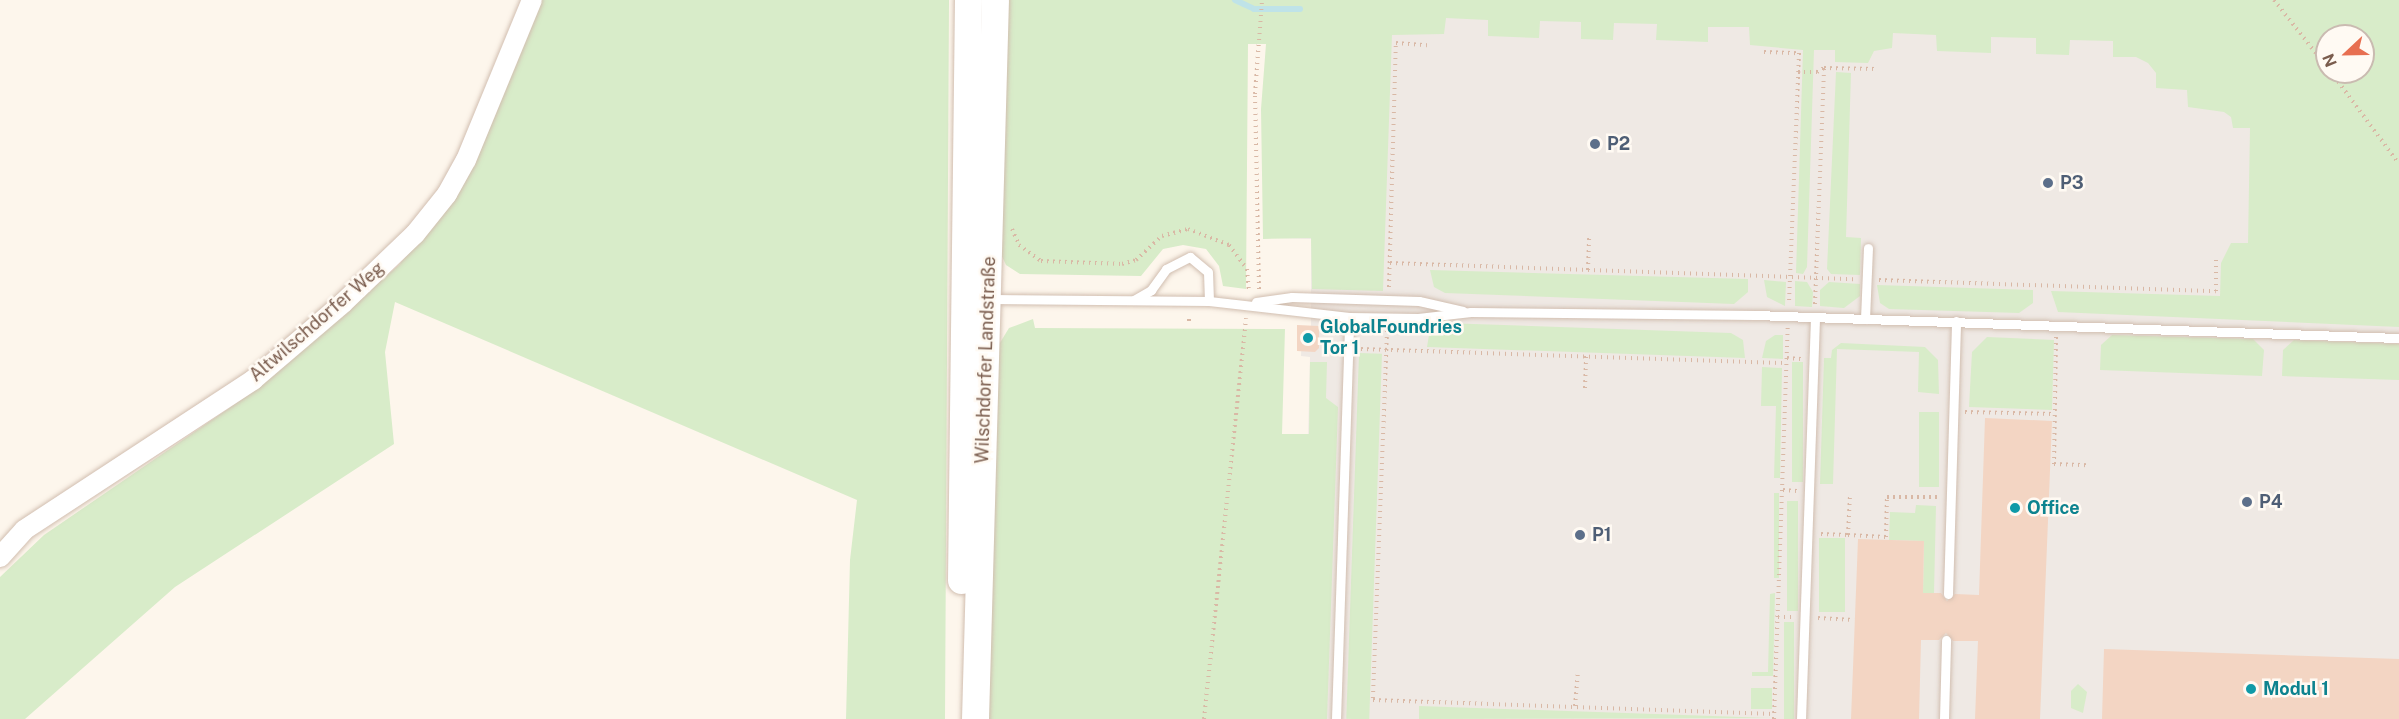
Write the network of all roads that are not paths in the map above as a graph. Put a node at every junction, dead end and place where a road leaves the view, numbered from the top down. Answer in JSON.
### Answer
{"nodes":[{"id":1,"x":532,"y":0,"type":"edge"},
{"id":2,"x":968,"y":0,"type":"edge"},
{"id":3,"x":995,"y":0,"type":"edge"},
{"id":4,"x":1868,"y":248,"type":"dead end"},
{"id":5,"x":975,"y":299,"type":"junction"},
{"id":6,"x":1134,"y":300,"type":"junction"},
{"id":7,"x":1209,"y":301,"type":"junction"},
{"id":8,"x":1248,"y":303,"type":"junction"},
{"id":9,"x":1471,"y":312,"type":"junction"},
{"id":10,"x":1349,"y":317,"type":"junction"},
{"id":11,"x":1815,"y":317,"type":"junction"},
{"id":12,"x":1865,"y":319,"type":"junction"},
{"id":13,"x":1956,"y":321,"type":"junction"},
{"id":14,"x":2399,"y":338,"type":"edge"},
{"id":15,"x":0,"y":556,"type":"edge"},
{"id":16,"x":1948,"y":594,"type":"dead end"},
{"id":17,"x":1946,"y":640,"type":"dead end"},
{"id":18,"x":959,"y":719,"type":"edge"},
{"id":19,"x":975,"y":719,"type":"edge"},
{"id":20,"x":1336,"y":719,"type":"edge"},
{"id":21,"x":1801,"y":719,"type":"edge"},
{"id":22,"x":1944,"y":719,"type":"edge"}],
"edges":[{"from":1,"to":15,"type":"street","name":"Altwilschdorfer Weg"},
{"from":2,"to":5,"type":"main road","name":"Wilschdorfer Landstraße"},
{"from":3,"to":5,"type":"main road","name":"Wilschdorfer Landstraße"},
{"from":4,"to":12,"type":"lane"},
{"from":5,"to":6,"type":"lane"},
{"from":5,"to":18,"type":"main road","name":"Wilschdorfer Landstraße"},
{"from":5,"to":19,"type":"main road","name":"Wilschdorfer Landstraße"},
{"from":6,"to":7,"type":"lane"},
{"from":6,"to":7,"type":"lane"},
{"from":7,"to":8,"type":"lane"},
{"from":8,"to":9,"type":"lane"},
{"from":8,"to":10,"type":"lane"},
{"from":9,"to":10,"type":"lane"},
{"from":9,"to":11,"type":"lane"},
{"from":10,"to":20,"type":"lane"},
{"from":11,"to":12,"type":"lane"},
{"from":11,"to":21,"type":"lane"},
{"from":12,"to":13,"type":"lane"},
{"from":13,"to":14,"type":"lane"},
{"from":13,"to":16,"type":"lane"},
{"from":17,"to":22,"type":"lane"}]}
